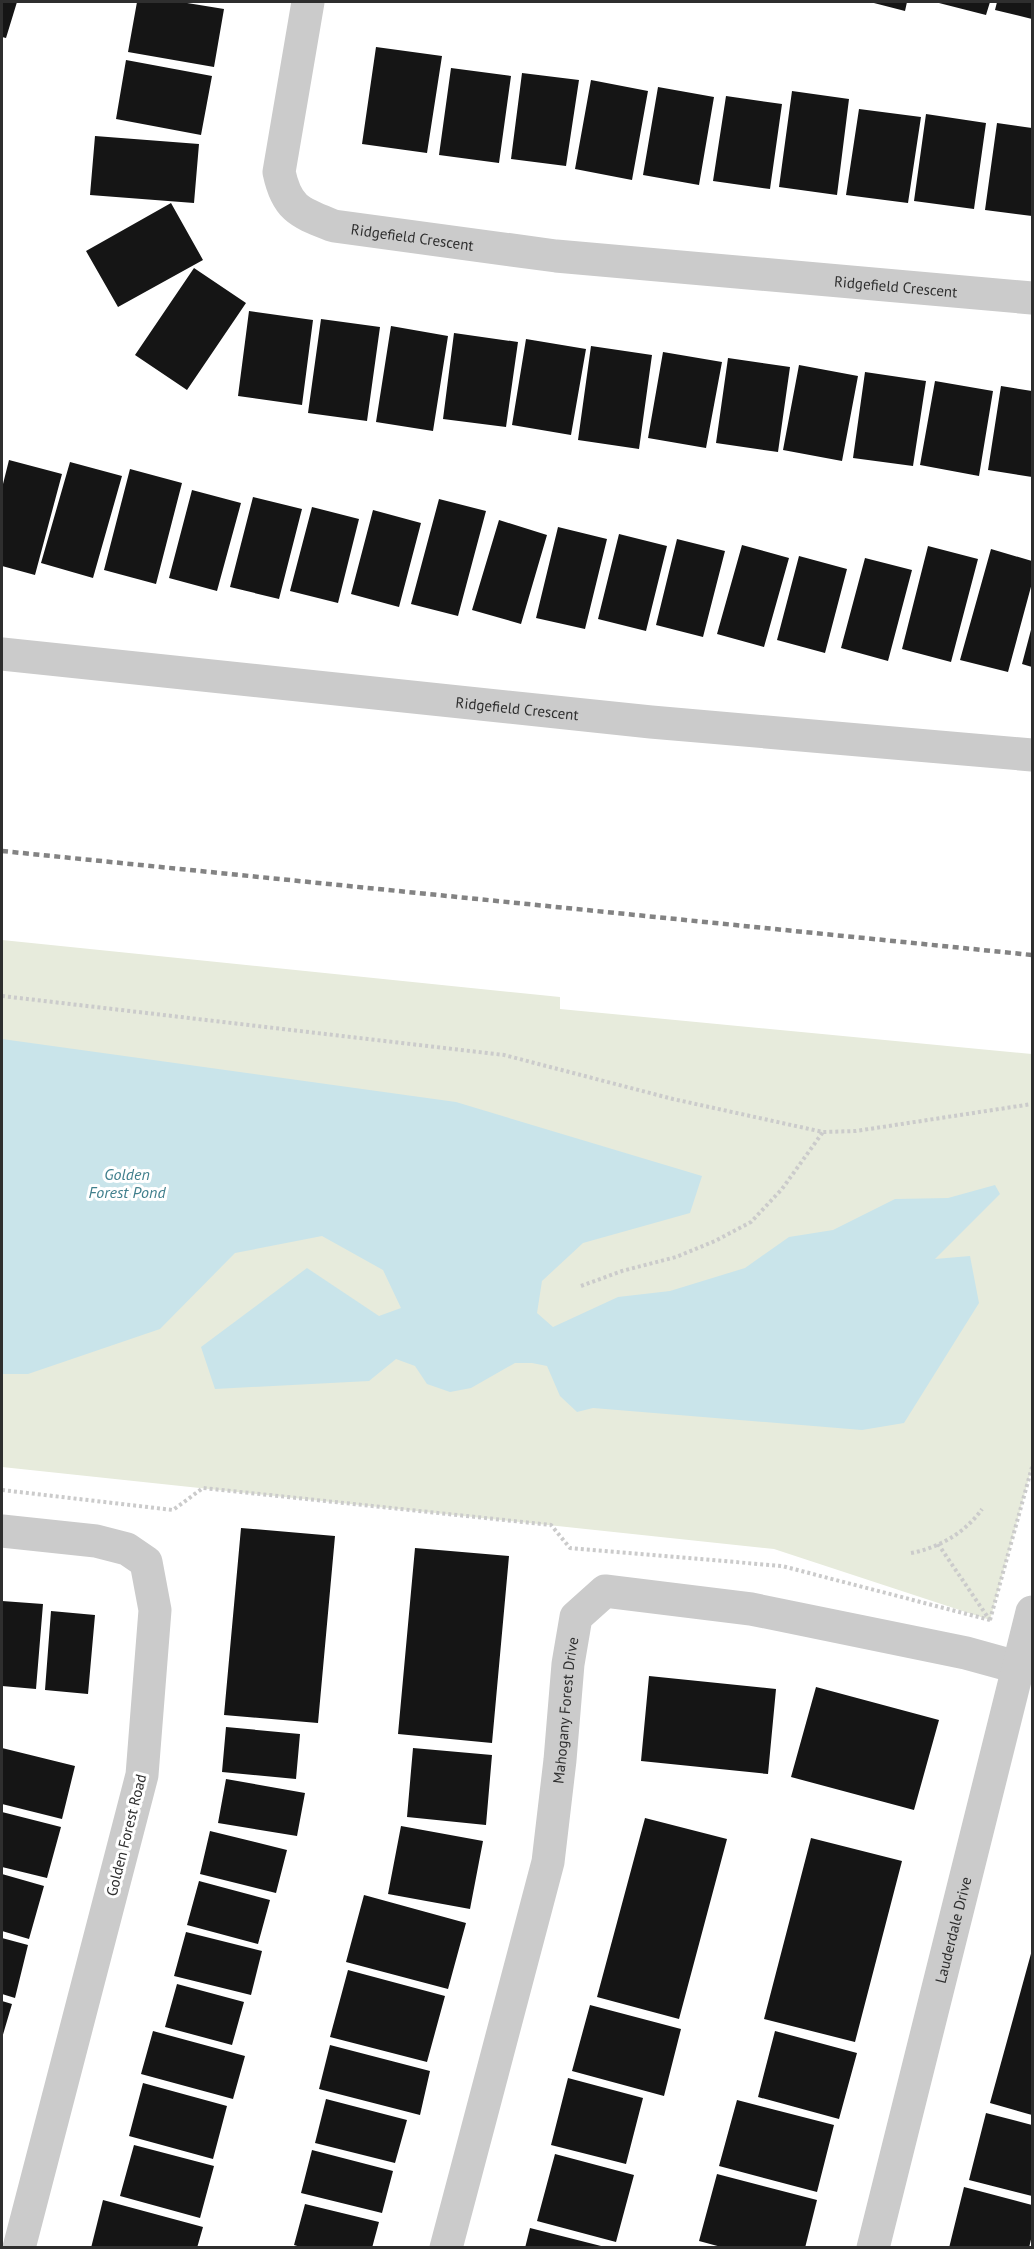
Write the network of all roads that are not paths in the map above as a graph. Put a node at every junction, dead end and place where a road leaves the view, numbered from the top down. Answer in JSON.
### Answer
{"nodes":[{"id":1,"x":308,"y":2,"type":"edge"},
{"id":2,"x":1032,"y":298,"type":"edge"},
{"id":3,"x":2,"y":654,"type":"edge"},
{"id":4,"x":1032,"y":755,"type":"edge"},
{"id":5,"x":2,"y":1531,"type":"edge"},
{"id":6,"x":1032,"y":1612,"type":"edge"},
{"id":7,"x":1017,"y":1666,"type":"junction"},
{"id":8,"x":19,"y":2247,"type":"edge"},
{"id":9,"x":446,"y":2247,"type":"edge"},
{"id":10,"x":873,"y":2247,"type":"edge"}],
"edges":[{"from":1,"to":2,"type":"street","name":"Ridgefield Crescent"},
{"from":3,"to":4,"type":"street","name":"Ridgefield Crescent"},
{"from":5,"to":8,"type":"street","name":"Golden Forest Road"},
{"from":6,"to":7,"type":"street","name":"Lauderdale Drive"},
{"from":7,"to":9,"type":"street","name":"Mahogany Forest Drive"},
{"from":7,"to":10,"type":"street","name":"Lauderdale Drive"}]}
